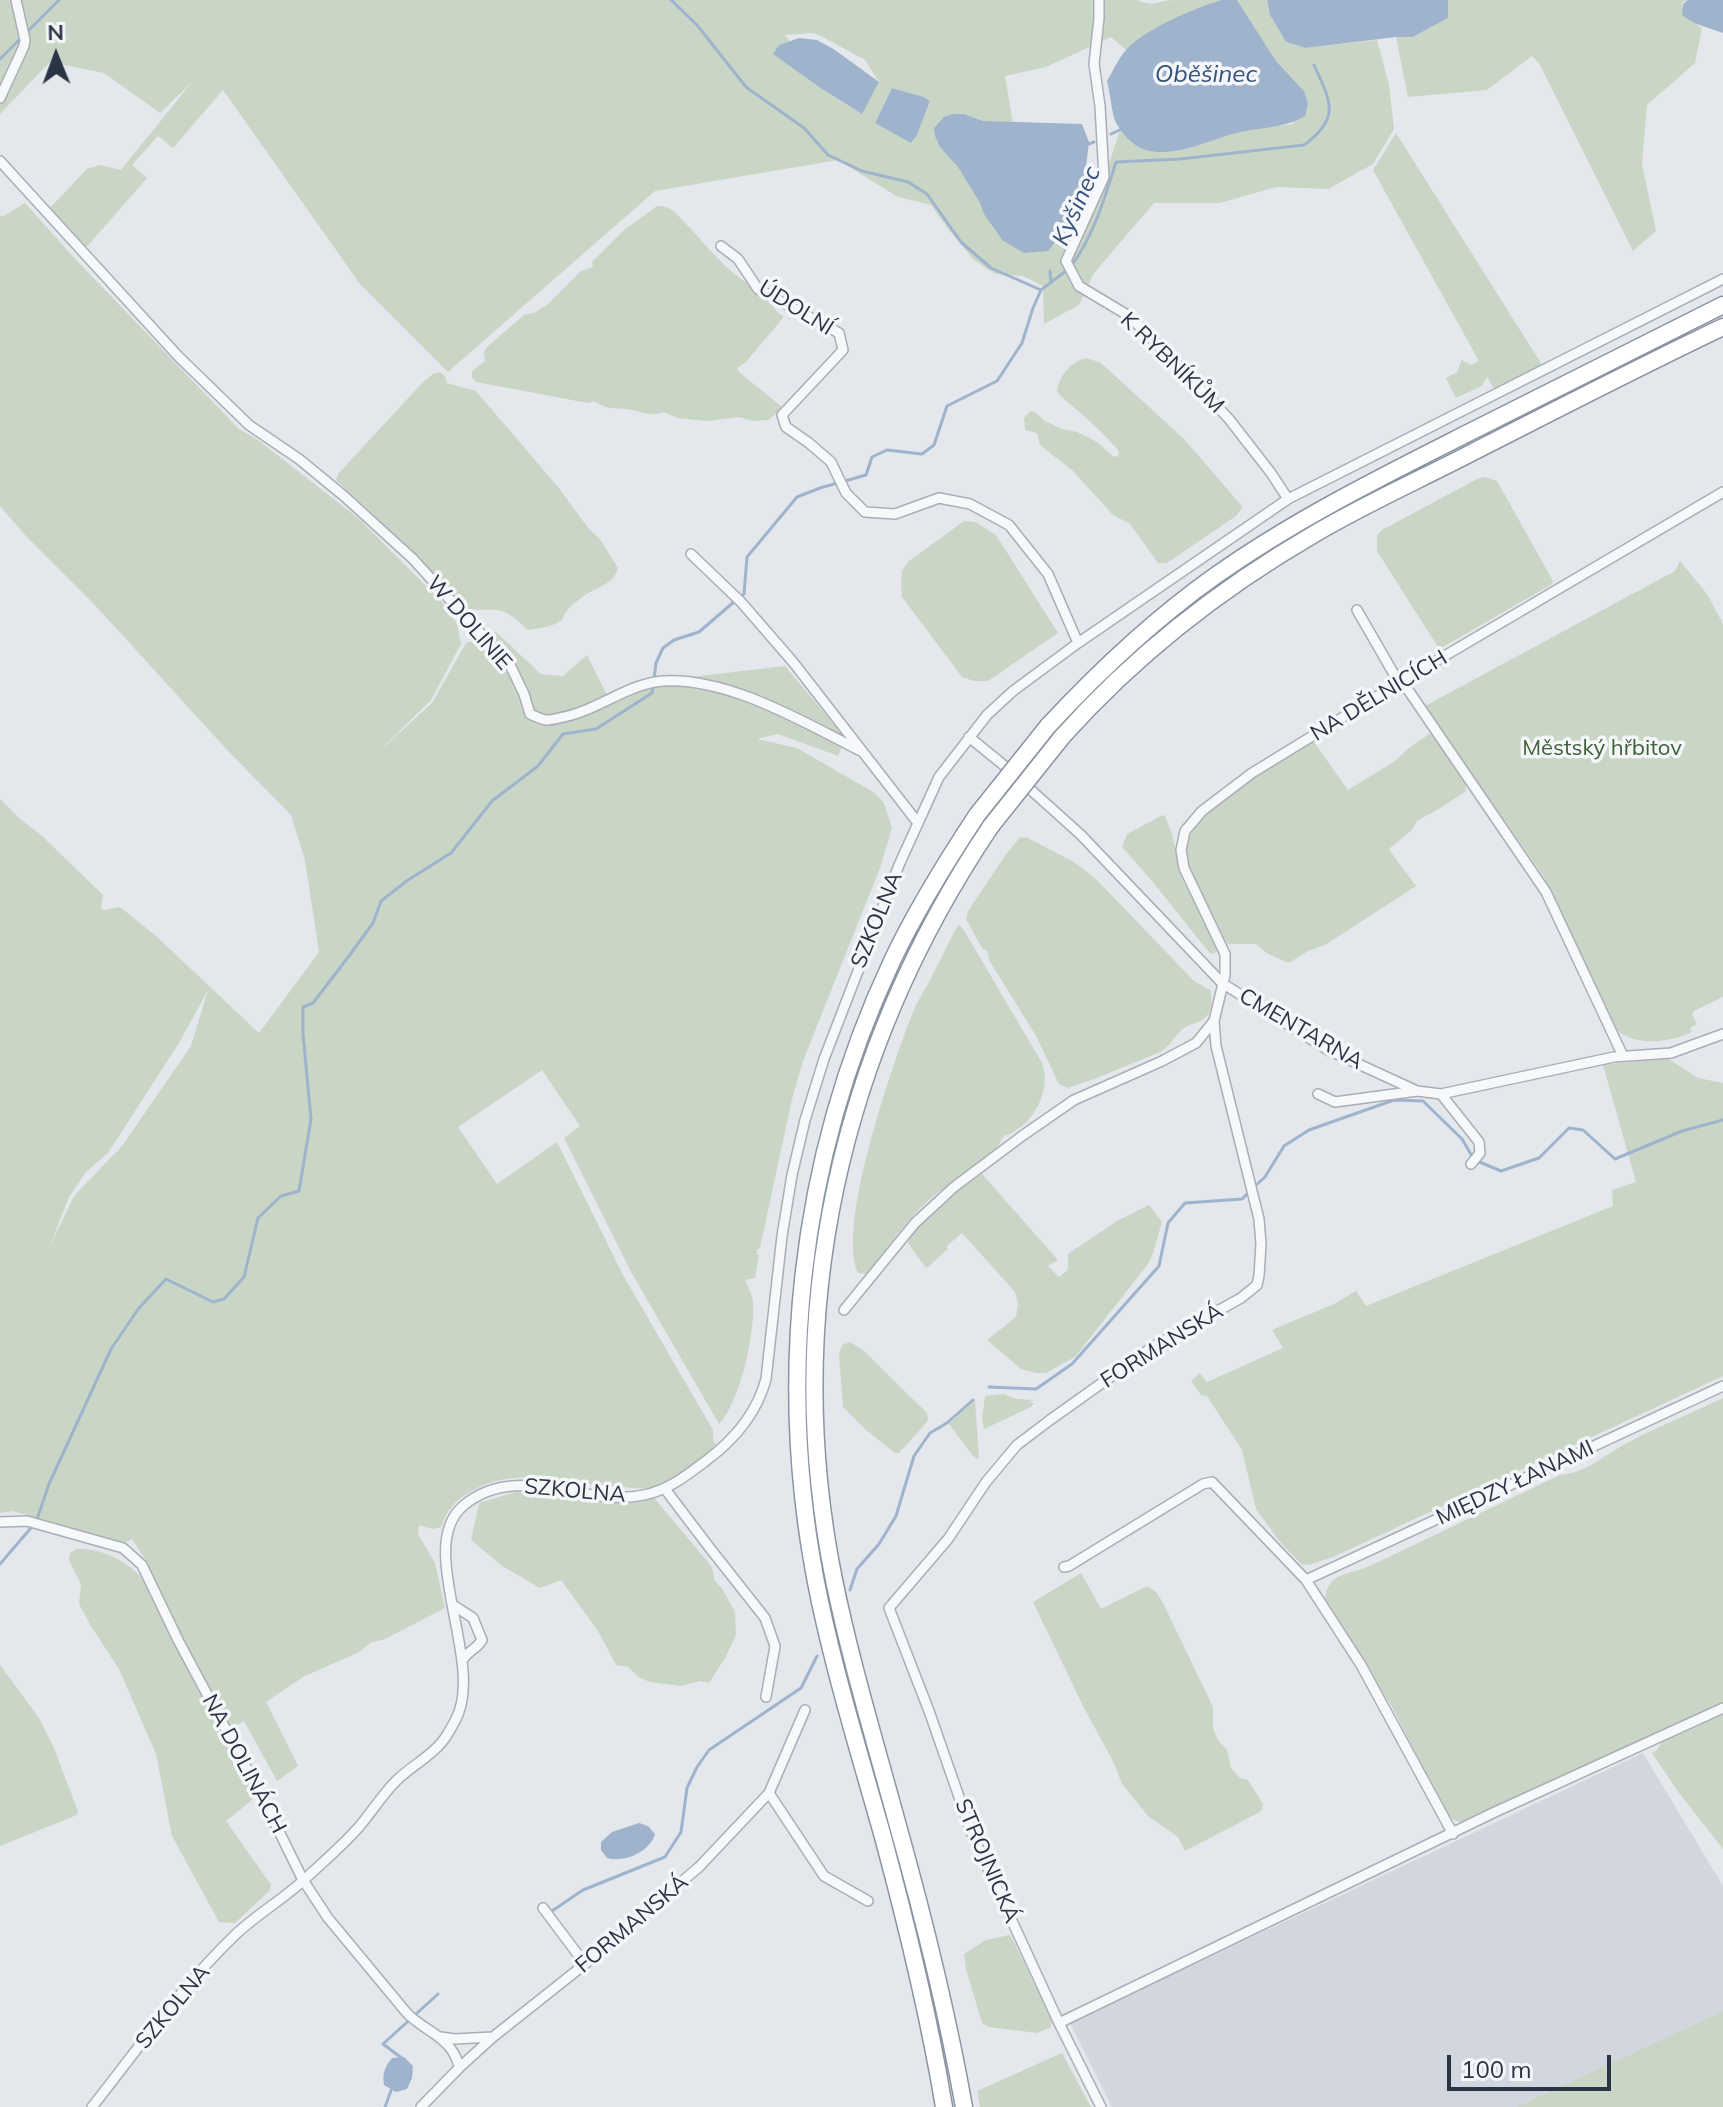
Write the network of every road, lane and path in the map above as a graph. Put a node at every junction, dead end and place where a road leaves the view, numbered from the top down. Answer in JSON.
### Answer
{"nodes":[{"id":1,"x":16,"y":0,"type":"edge"},
{"id":2,"x":1099,"y":0,"type":"edge"},
{"id":3,"x":0,"y":98,"type":"edge"},
{"id":4,"x":0,"y":161,"type":"edge"},
{"id":5,"x":721,"y":246,"type":"dead end"},
{"id":6,"x":1723,"y":279,"type":"edge"},
{"id":7,"x":1723,"y":305,"type":"edge"},
{"id":8,"x":1723,"y":327,"type":"edge"},
{"id":9,"x":1723,"y":492,"type":"edge"},
{"id":10,"x":1288,"y":499,"type":"junction"},
{"id":11,"x":691,"y":554,"type":"dead end"},
{"id":12,"x":1357,"y":610,"type":"dead end"},
{"id":13,"x":1078,"y":643,"type":"junction"},
{"id":14,"x":1400,"y":682,"type":"junction"},
{"id":15,"x":969,"y":737,"type":"junction"},
{"id":16,"x":863,"y":752,"type":"junction"},
{"id":17,"x":918,"y":823,"type":"junction"},
{"id":18,"x":1222,"y":983,"type":"junction"},
{"id":19,"x":1214,"y":1021,"type":"junction"},
{"id":20,"x":1723,"y":1034,"type":"edge"},
{"id":21,"x":1196,"y":1043,"type":"junction"},
{"id":22,"x":1216,"y":1046,"type":"junction"},
{"id":23,"x":1623,"y":1056,"type":"junction"},
{"id":24,"x":1417,"y":1091,"type":"junction"},
{"id":25,"x":1318,"y":1094,"type":"dead end"},
{"id":26,"x":1441,"y":1094,"type":"junction"},
{"id":27,"x":1471,"y":1164,"type":"dead end"},
{"id":28,"x":844,"y":1310,"type":"dead end"},
{"id":29,"x":1723,"y":1386,"type":"edge"},
{"id":30,"x":665,"y":1489,"type":"junction"},
{"id":31,"x":0,"y":1522,"type":"edge"},
{"id":32,"x":1064,"y":1567,"type":"dead end"},
{"id":33,"x":1306,"y":1580,"type":"junction"},
{"id":34,"x":453,"y":1605,"type":"junction"},
{"id":35,"x":889,"y":1608,"type":"joint"},
{"id":36,"x":462,"y":1662,"type":"junction"},
{"id":37,"x":766,"y":1697,"type":"dead end"},
{"id":38,"x":1723,"y":1708,"type":"edge"},
{"id":39,"x":805,"y":1710,"type":"dead end"},
{"id":40,"x":769,"y":1793,"type":"junction"},
{"id":41,"x":1453,"y":1834,"type":"junction"},
{"id":42,"x":303,"y":1880,"type":"junction"},
{"id":43,"x":868,"y":1901,"type":"dead end"},
{"id":44,"x":543,"y":1908,"type":"dead end"},
{"id":45,"x":585,"y":1964,"type":"junction"},
{"id":46,"x":1059,"y":2023,"type":"junction"},
{"id":47,"x":440,"y":2037,"type":"junction"},
{"id":48,"x":493,"y":2037,"type":"junction"},
{"id":49,"x":460,"y":2067,"type":"junction"},
{"id":50,"x":92,"y":2107,"type":"edge"},
{"id":51,"x":421,"y":2107,"type":"edge"},
{"id":52,"x":942,"y":2107,"type":"edge"},
{"id":53,"x":964,"y":2107,"type":"edge"},
{"id":54,"x":1101,"y":2107,"type":"edge"}],
"edges":[{"from":1,"to":3,"type":"street"},
{"from":2,"to":10,"type":"street","name":"K RYBNÍKŮM"},
{"from":4,"to":16,"type":"street","name":"W DOLINIE"},
{"from":5,"to":13,"type":"street","name":"ÚDOLNÍ"},
{"from":6,"to":10,"type":"street","name":"SZKOLNA"},
{"from":7,"to":52,"type":"highway","bridge":true},
{"from":8,"to":53,"type":"highway","bridge":true},
{"from":9,"to":14,"type":"street","name":"NA DĚLNICÍCH"},
{"from":10,"to":13,"type":"street","name":"SZKOLNA"},
{"from":11,"to":16,"type":"street"},
{"from":12,"to":14,"type":"street"},
{"from":13,"to":15,"type":"street","name":"SZKOLNA"},
{"from":14,"to":18,"type":"street","name":"NA DĚLNICÍCH"},
{"from":14,"to":23,"type":"street"},
{"from":15,"to":17,"type":"street","name":"SZKOLNA"},
{"from":15,"to":18,"type":"street","name":"CMENTARNA"},
{"from":16,"to":17,"type":"street"},
{"from":17,"to":30,"type":"street","name":"SZKOLNA"},
{"from":18,"to":19,"type":"street"},
{"from":18,"to":24,"type":"street","name":"CMENTARNA"},
{"from":19,"to":21,"type":"street"},
{"from":19,"to":22,"type":"street","name":"FORMANSKÁ"},
{"from":20,"to":23,"type":"street","name":"CMENTARNA"},
{"from":21,"to":22,"type":"street"},
{"from":21,"to":28,"type":"street"},
{"from":22,"to":35,"type":"street","name":"FORMANSKÁ"},
{"from":23,"to":26,"type":"street","name":"CMENTARNA"},
{"from":24,"to":25,"type":"street"},
{"from":24,"to":26,"type":"street","name":"CMENTARNA"},
{"from":26,"to":27,"type":"street"},
{"from":29,"to":33,"type":"street","name":"MIĘDZY ŁANAMI"},
{"from":30,"to":34,"type":"street","name":"SZKOLNA"},
{"from":30,"to":37,"type":"street"},
{"from":31,"to":42,"type":"street","name":"NA DOLINÁCH"},
{"from":32,"to":33,"type":"street"},
{"from":33,"to":41,"type":"street"},
{"from":34,"to":36,"type":"street","name":"SZKOLNA"},
{"from":34,"to":36,"type":"street"},
{"from":35,"to":46,"type":"street","name":"STROJNICKÁ"},
{"from":36,"to":42,"type":"street","name":"SZKOLNA"},
{"from":38,"to":41,"type":"street"},
{"from":39,"to":40,"type":"street","name":"FORMANSKÁ"},
{"from":40,"to":43,"type":"street"},
{"from":40,"to":45,"type":"street","name":"FORMANSKÁ"},
{"from":41,"to":46,"type":"street"},
{"from":42,"to":47,"type":"street","name":"NA DOLINÁCH"},
{"from":42,"to":50,"type":"street","name":"SZKOLNA"},
{"from":44,"to":45,"type":"street"},
{"from":45,"to":48,"type":"street","name":"FORMANSKÁ"},
{"from":46,"to":54,"type":"street","name":"STROJNICKÁ"},
{"from":47,"to":48,"type":"street"},
{"from":47,"to":49,"type":"street","name":"NA DOLINÁCH"},
{"from":48,"to":49,"type":"street","name":"FORMANSKÁ"},
{"from":49,"to":51,"type":"street","name":"FORMANSKÁ"}]}
